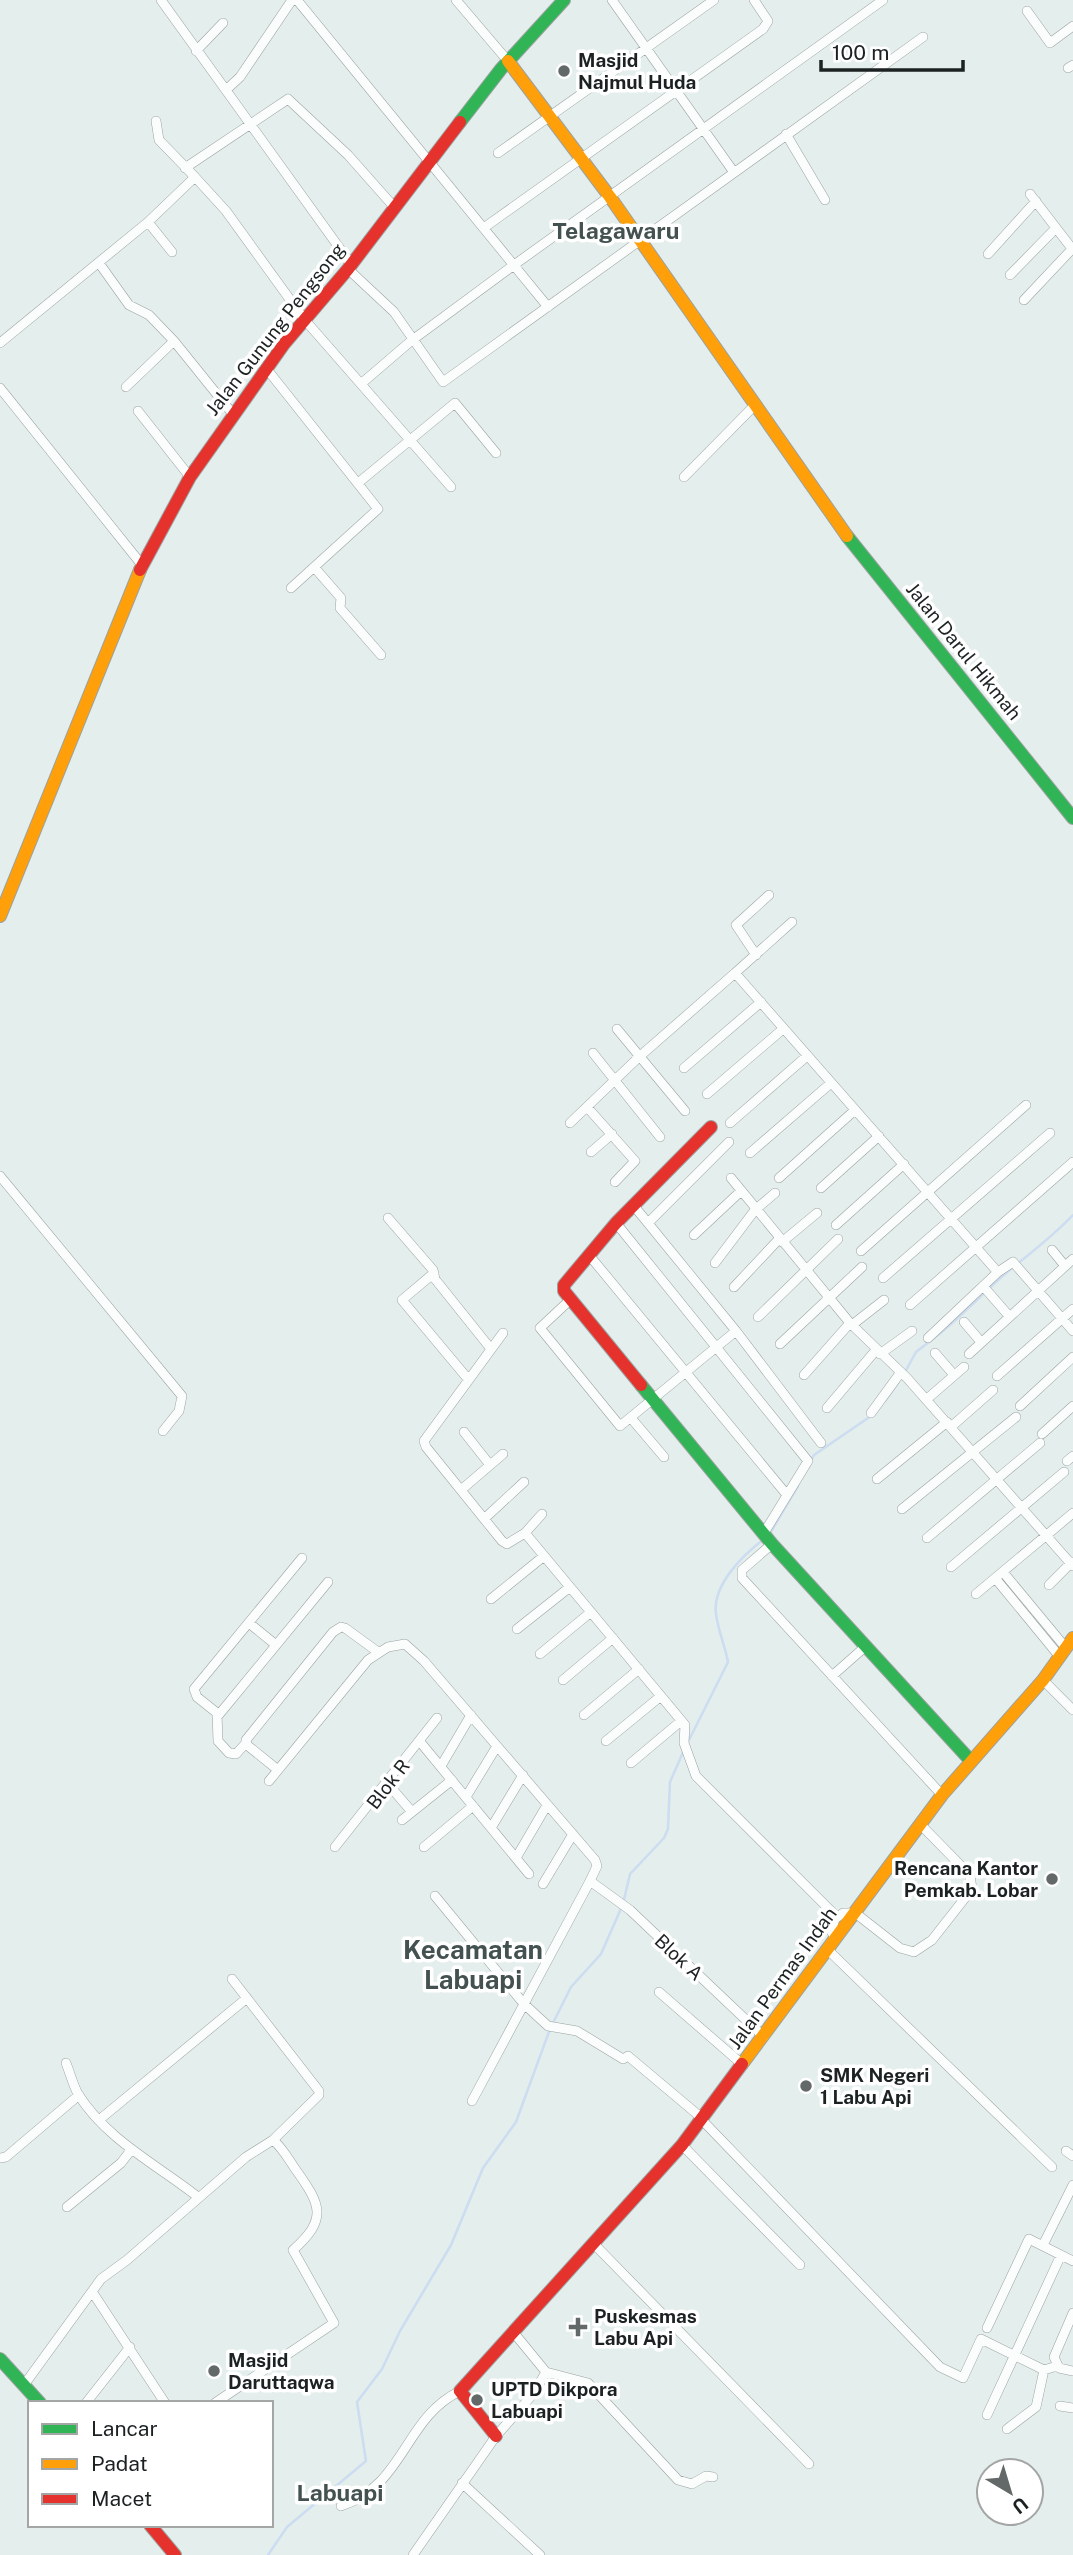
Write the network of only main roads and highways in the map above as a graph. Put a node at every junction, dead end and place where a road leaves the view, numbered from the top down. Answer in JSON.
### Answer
{"nodes":[{"id":1,"x":564,"y":0,"type":"edge"},
{"id":2,"x":508,"y":61,"type":"junction"},
{"id":3,"x":1073,"y":818,"type":"edge"},
{"id":4,"x":0,"y":916,"type":"edge"},
{"id":5,"x":710,"y":1127,"type":"dead end"},
{"id":6,"x":1066,"y":1648,"type":"edge"},
{"id":7,"x":970,"y":1760,"type":"junction"},
{"id":8,"x":0,"y":2359,"type":"edge"},
{"id":9,"x":38,"y":2401,"type":"edge"},
{"id":10,"x":496,"y":2436,"type":"road end"},
{"id":11,"x":152,"y":2527,"type":"edge"},
{"id":12,"x":175,"y":2555,"type":"edge"}],
"edges":[{"from":1,"to":2,"type":"main road","name":"Jalan Gunung Pengsong"},
{"from":2,"to":3,"type":"main road","name":"Jalan Darul Hikmah"},
{"from":2,"to":4,"type":"main road","name":"Jalan Gunung Pengsong"},
{"from":5,"to":7,"type":"main road"},
{"from":6,"to":7,"type":"main road","name":"Jalan Permas Indah"},
{"from":7,"to":10,"type":"main road","name":"Jalan Permas Indah"},
{"from":8,"to":9,"type":"main road"},
{"from":11,"to":12,"type":"main road"}]}
